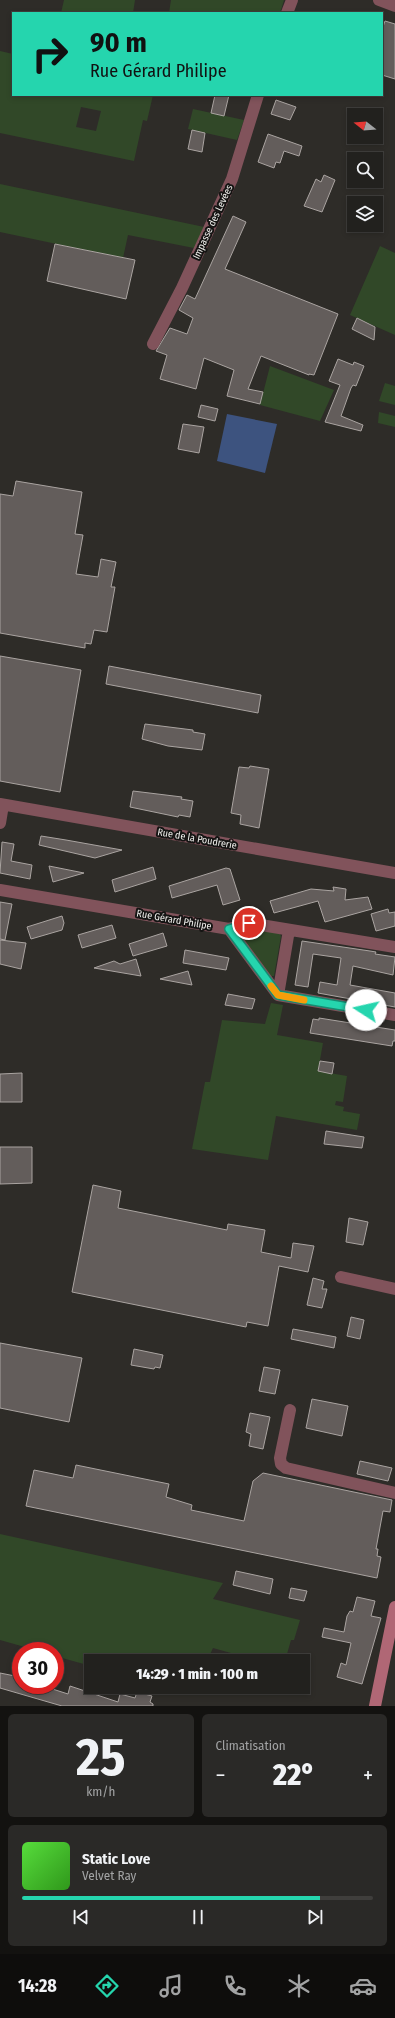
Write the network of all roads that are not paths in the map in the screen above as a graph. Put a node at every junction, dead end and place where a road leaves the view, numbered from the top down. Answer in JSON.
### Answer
{"nodes":[{"id":1,"x":292,"y":0,"type":"edge"},
{"id":2,"x":379,"y":0,"type":"edge"},
{"id":3,"x":395,"y":6,"type":"edge"},
{"id":4,"x":287,"y":12,"type":"edge"},
{"id":5,"x":258,"y":96,"type":"edge"},
{"id":6,"x":153,"y":344,"type":"dead end"},
{"id":7,"x":2,"y":805,"type":"edge"},
{"id":8,"x":0,"y":822,"type":"edge"},
{"id":9,"x":395,"y":873,"type":"edge"},
{"id":10,"x":0,"y":890,"type":"edge"},
{"id":11,"x":229,"y":929,"type":"junction"},
{"id":12,"x":289,"y":930,"type":"junction"},
{"id":13,"x":395,"y":947,"type":"edge"},
{"id":14,"x":278,"y":995,"type":"junction"},
{"id":15,"x":395,"y":1016,"type":"edge"},
{"id":16,"x":341,"y":1277,"type":"dead end"},
{"id":17,"x":395,"y":1289,"type":"edge"},
{"id":18,"x":290,"y":1410,"type":"dead end"},
{"id":19,"x":395,"y":1493,"type":"edge"},
{"id":20,"x":395,"y":1607,"type":"edge"},
{"id":21,"x":375,"y":1706,"type":"edge"}],
"edges":[{"from":1,"to":4,"type":"street"},
{"from":2,"to":3,"type":"street"},
{"from":5,"to":6,"type":"street","name":"Impasse des Levées"},
{"from":7,"to":8,"type":"street"},
{"from":7,"to":9,"type":"street","name":"Rue de la Poudrerie"},
{"from":10,"to":11,"type":"street","name":"Rue Gérard Philipe"},
{"from":11,"to":12,"type":"street","name":"Rue Gérard Philipe"},
{"from":11,"to":14,"type":"street"},
{"from":12,"to":13,"type":"street","name":"Rue Gérard Philipe"},
{"from":12,"to":14,"type":"street"},
{"from":14,"to":15,"type":"street"},
{"from":16,"to":17,"type":"street"},
{"from":18,"to":19,"type":"street"},
{"from":20,"to":21,"type":"street"}]}
